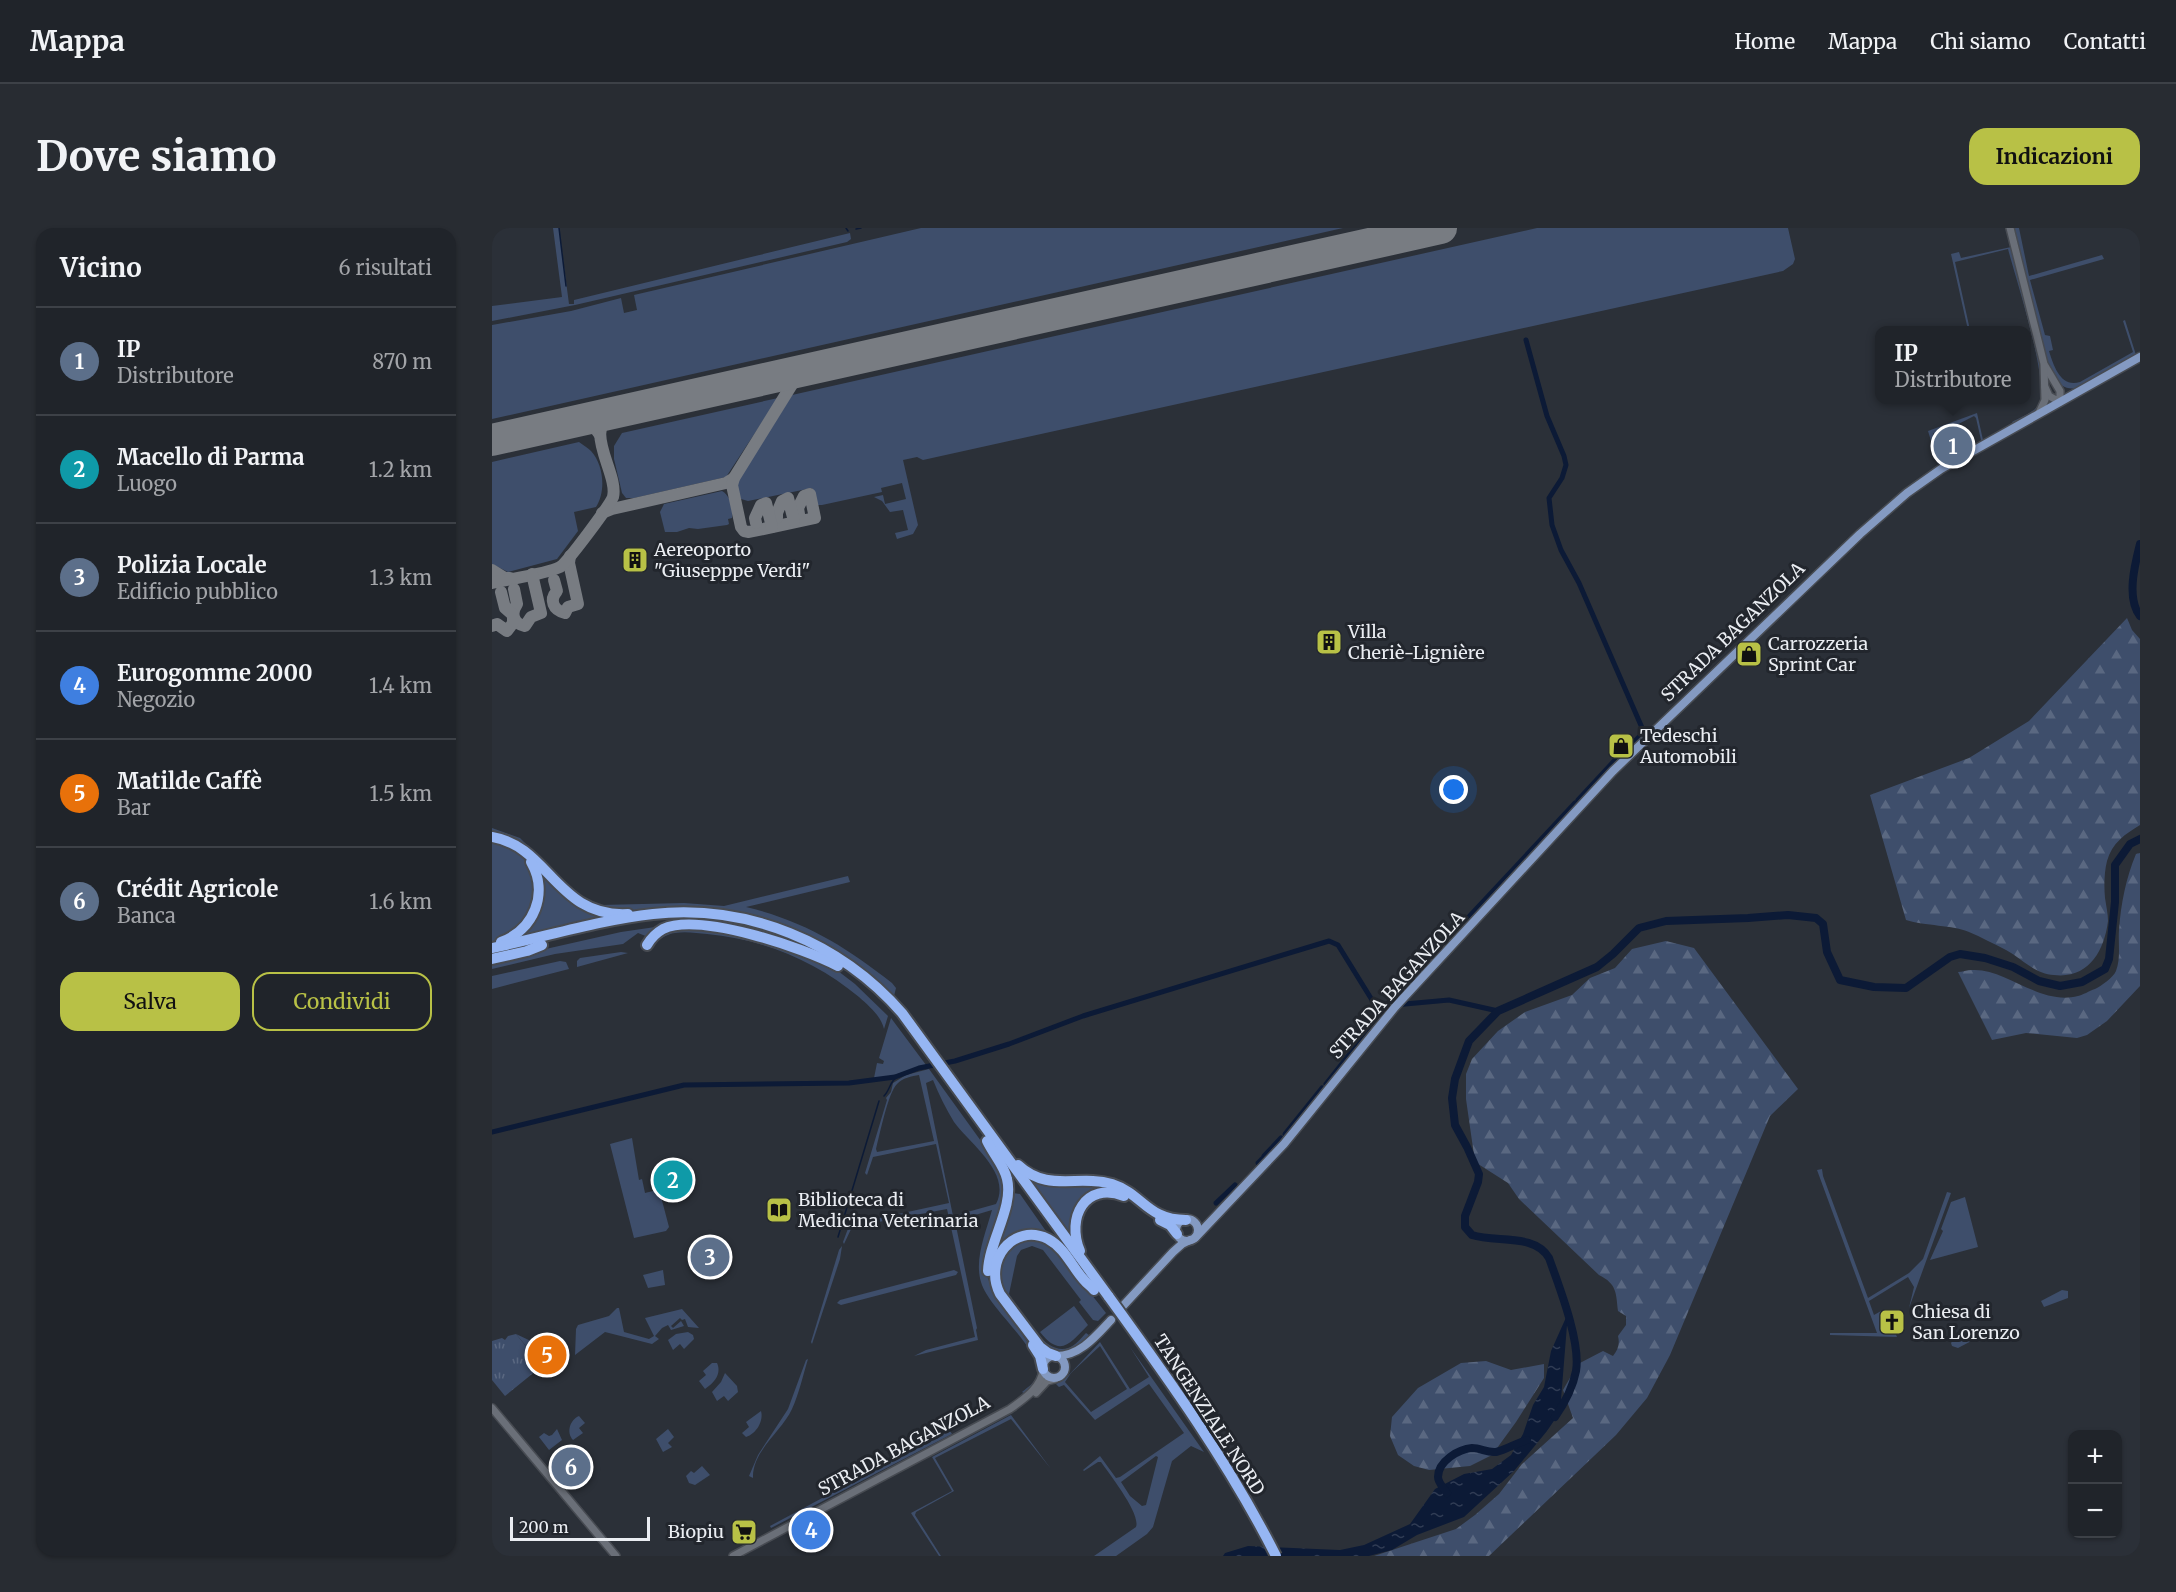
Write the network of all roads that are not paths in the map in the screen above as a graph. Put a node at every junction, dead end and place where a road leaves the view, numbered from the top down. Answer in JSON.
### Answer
{"nodes":[{"id":1,"x":2010,"y":228,"type":"edge"},
{"id":2,"x":2140,"y":357,"type":"edge"},
{"id":3,"x":2044,"y":364,"type":"junction"},
{"id":4,"x":2055,"y":382,"type":"junction"},
{"id":5,"x":2046,"y":387,"type":"junction"},
{"id":6,"x":2082,"y":390,"type":"junction"},
{"id":7,"x":2060,"y":402,"type":"junction"},
{"id":8,"x":2037,"y":415,"type":"junction"},
{"id":9,"x":492,"y":837,"type":"edge"},
{"id":10,"x":522,"y":850,"type":"junction"},
{"id":11,"x":701,"y":913,"type":"junction"},
{"id":12,"x":647,"y":945,"type":"dead end"},
{"id":13,"x":492,"y":947,"type":"edge"},
{"id":14,"x":492,"y":957,"type":"edge"},
{"id":15,"x":838,"y":966,"type":"junction"},
{"id":16,"x":919,"y":1042,"type":"junction"},
{"id":17,"x":953,"y":1088,"type":"junction"},
{"id":18,"x":975,"y":1113,"type":"junction"},
{"id":19,"x":987,"y":1142,"type":"junction"},
{"id":20,"x":1214,"y":1216,"type":"junction"},
{"id":21,"x":1187,"y":1220,"type":"junction"},
{"id":22,"x":1177,"y":1234,"type":"junction"},
{"id":23,"x":1192,"y":1239,"type":"junction"},
{"id":24,"x":1173,"y":1252,"type":"junction"},
{"id":25,"x":1103,"y":1295,"type":"junction"},
{"id":26,"x":1122,"y":1307,"type":"dead end"},
{"id":27,"x":1111,"y":1320,"type":"dead end"},
{"id":28,"x":1095,"y":1336,"type":"junction"},
{"id":29,"x":1056,"y":1356,"type":"junction"},
{"id":30,"x":1043,"y":1369,"type":"junction"},
{"id":31,"x":1065,"y":1370,"type":"junction"},
{"id":32,"x":1055,"y":1378,"type":"junction"},
{"id":33,"x":1025,"y":1398,"type":"junction"},
{"id":34,"x":492,"y":1408,"type":"edge"},
{"id":35,"x":616,"y":1556,"type":"edge"},
{"id":36,"x":734,"y":1556,"type":"edge"},
{"id":37,"x":1268,"y":1556,"type":"edge"},
{"id":38,"x":1276,"y":1556,"type":"edge"}],
"edges":[{"from":1,"to":3,"type":"street"},
{"from":2,"to":6,"type":"main road","name":"STRADA BAGANZOLA"},
{"from":3,"to":4,"type":"street"},
{"from":3,"to":5,"type":"street"},
{"from":4,"to":6,"type":"street"},
{"from":4,"to":7,"type":"street"},
{"from":5,"to":7,"type":"street"},
{"from":5,"to":8,"type":"street"},
{"from":6,"to":7,"type":"main road","name":"STRADA BAGANZOLA"},
{"from":7,"to":8,"type":"main road","name":"STRADA BAGANZOLA"},
{"from":8,"to":20,"type":"main road","name":"STRADA BAGANZOLA"},
{"from":9,"to":10,"type":"highway"},
{"from":10,"to":11,"type":"highway"},
{"from":10,"to":13,"type":"highway"},
{"from":11,"to":13,"type":"highway"},
{"from":11,"to":16,"type":"highway"},
{"from":12,"to":15,"type":"highway"},
{"from":14,"to":15,"type":"highway"},
{"from":15,"to":16,"type":"highway"},
{"from":16,"to":17,"type":"highway"},
{"from":17,"to":18,"type":"highway"},
{"from":17,"to":19,"type":"highway"},
{"from":18,"to":21,"type":"highway"},
{"from":18,"to":25,"type":"highway"},
{"from":19,"to":25,"type":"highway"},
{"from":19,"to":30,"type":"highway"},
{"from":20,"to":21,"type":"main road"},
{"from":20,"to":23,"type":"main road","name":"STRADA BAGANZOLA"},
{"from":21,"to":22,"type":"main road"},
{"from":21,"to":23,"type":"main road"},
{"from":22,"to":23,"type":"main road"},
{"from":22,"to":24,"type":"main road"},
{"from":22,"to":25,"type":"highway"},
{"from":23,"to":24,"type":"main road","name":"STRADA BAGANZOLA"},
{"from":24,"to":26,"type":"main road","name":"STRADA BAGANZOLA"},
{"from":25,"to":29,"type":"highway"},
{"from":25,"to":37,"type":"highway"},
{"from":25,"to":38,"type":"highway","name":"TANGENZIALE NORD","bridge":true},
{"from":27,"to":28,"type":"main road","name":"STRADA BAGANZOLA"},
{"from":28,"to":29,"type":"main road","name":"STRADA BAGANZOLA"},
{"from":28,"to":31,"type":"main road","name":"STRADA BAGANZOLA"},
{"from":29,"to":30,"type":"main road","name":"STRADA BAGANZOLA"},
{"from":29,"to":31,"type":"main road"},
{"from":30,"to":32,"type":"main road"},
{"from":30,"to":33,"type":"street","name":"STRADA BAGANZOLA"},
{"from":31,"to":32,"type":"main road","name":"STRADA BAGANZOLA"},
{"from":32,"to":33,"type":"street","name":"STRADA BAGANZOLA"},
{"from":33,"to":36,"type":"street","name":"STRADA BAGANZOLA"},
{"from":34,"to":35,"type":"street"}]}
